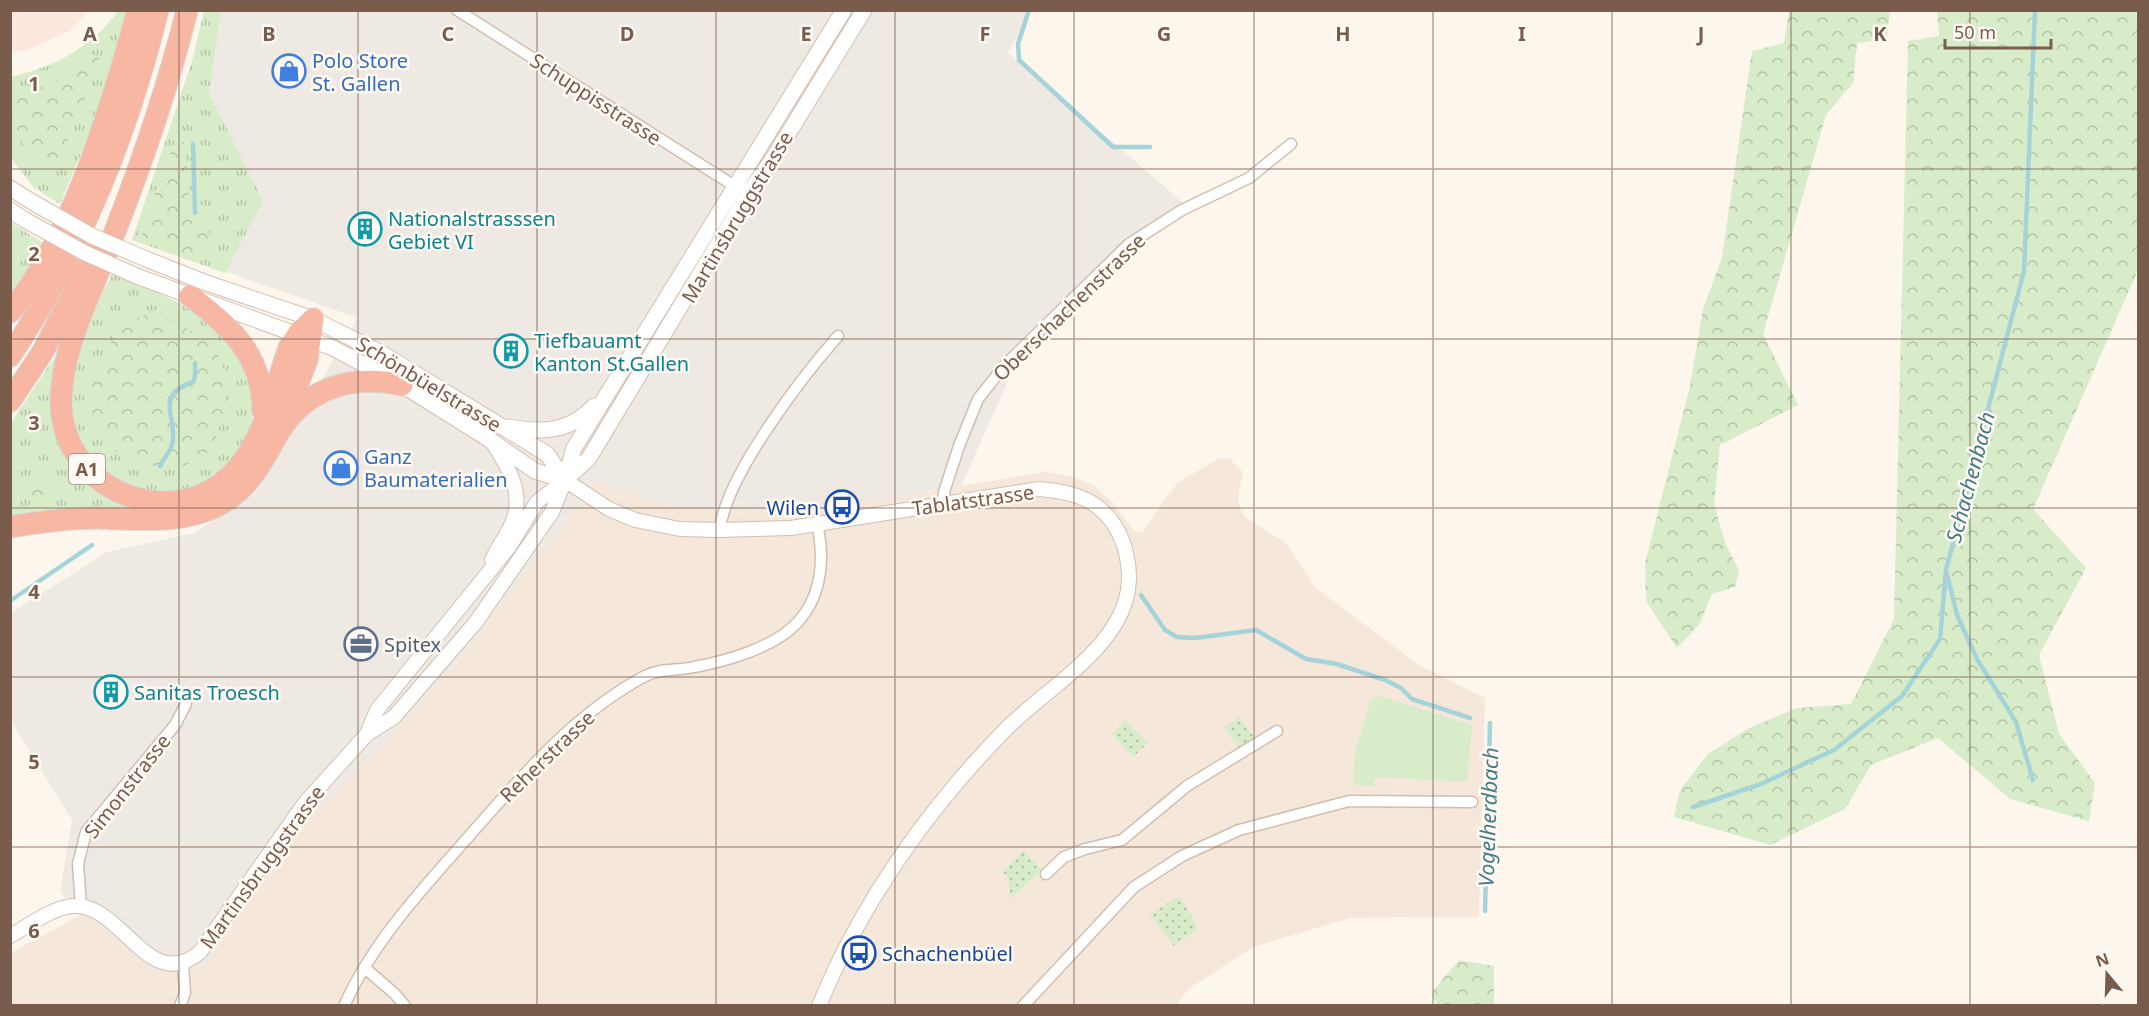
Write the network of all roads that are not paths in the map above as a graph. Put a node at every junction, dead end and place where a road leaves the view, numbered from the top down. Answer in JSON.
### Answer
{"nodes":[{"id":1,"x":138,"y":10,"type":"edge"},
{"id":2,"x":158,"y":10,"type":"edge"},
{"id":3,"x":187,"y":10,"type":"edge"},
{"id":4,"x":457,"y":10,"type":"edge"},
{"id":5,"x":844,"y":10,"type":"edge"},
{"id":6,"x":864,"y":10,"type":"edge"},
{"id":7,"x":1291,"y":144,"type":"dead end"},
{"id":8,"x":139,"y":171,"type":"junction"},
{"id":9,"x":10,"y":188,"type":"edge"},
{"id":10,"x":743,"y":189,"type":"junction"},
{"id":11,"x":10,"y":210,"type":"edge"},
{"id":12,"x":190,"y":296,"type":"junction"},
{"id":13,"x":10,"y":312,"type":"edge"},
{"id":14,"x":308,"y":331,"type":"junction"},
{"id":15,"x":838,"y":336,"type":"dead end"},
{"id":16,"x":10,"y":356,"type":"edge"},
{"id":17,"x":614,"y":384,"type":"junction"},
{"id":18,"x":402,"y":385,"type":"junction"},
{"id":19,"x":10,"y":401,"type":"edge"},
{"id":20,"x":499,"y":425,"type":"junction"},
{"id":21,"x":271,"y":427,"type":"junction"},
{"id":22,"x":490,"y":440,"type":"junction"},
{"id":23,"x":565,"y":480,"type":"junction"},
{"id":24,"x":942,"y":505,"type":"junction"},
{"id":25,"x":817,"y":524,"type":"junction"},
{"id":26,"x":10,"y":527,"type":"edge"},
{"id":27,"x":720,"y":530,"type":"junction"},
{"id":28,"x":477,"y":588,"type":"junction"},
{"id":29,"x":186,"y":704,"type":"dead end"},
{"id":30,"x":1276,"y":731,"type":"dead end"},
{"id":31,"x":367,"y":734,"type":"junction"},
{"id":32,"x":1472,"y":802,"type":"dead end"},
{"id":33,"x":1046,"y":874,"type":"dead end"},
{"id":34,"x":81,"y":906,"type":"junction"},
{"id":35,"x":10,"y":936,"type":"edge"},
{"id":36,"x":183,"y":964,"type":"junction"},
{"id":37,"x":365,"y":968,"type":"junction"},
{"id":38,"x":180,"y":1005,"type":"edge"},
{"id":39,"x":344,"y":1005,"type":"edge"},
{"id":40,"x":405,"y":1005,"type":"edge"},
{"id":41,"x":819,"y":1005,"type":"edge"},
{"id":42,"x":1023,"y":1005,"type":"edge"}],
"edges":[{"from":1,"to":13,"type":"highway"},
{"from":2,"to":16,"type":"highway"},
{"from":3,"to":8,"type":"highway","number":"A1"},
{"from":4,"to":10,"type":"street","name":"Schuppisstrasse"},
{"from":5,"to":10,"type":"main road","name":"Martinsbruggstrasse"},
{"from":6,"to":10,"type":"main road","name":"Martinsbruggstrasse"},
{"from":7,"to":24,"type":"street","name":"Oberschachenstrasse"},
{"from":8,"to":19,"type":"highway","number":"A1"},
{"from":8,"to":21,"type":"highway","number":"A1"},
{"from":9,"to":14,"type":"main road","name":"Schönbüelstrasse","bridge":true},
{"from":10,"to":17,"type":"main road","name":"Martinsbruggstrasse"},
{"from":10,"to":23,"type":"main road","name":"Martinsbruggstrasse"},
{"from":11,"to":12,"type":"main road","name":"Schönbüelstrasse","bridge":true},
{"from":12,"to":14,"type":"main road","name":"Schönbüelstrasse"},
{"from":12,"to":21,"type":"highway","number":"A1"},
{"from":14,"to":18,"type":"main road","name":"Schönbüelstrasse"},
{"from":14,"to":20,"type":"main road","name":"Schönbüelstrasse"},
{"from":14,"to":21,"type":"highway","number":"A1"},
{"from":15,"to":27,"type":"street"},
{"from":17,"to":20,"type":"main road","name":"Martinsbruggstrasse"},
{"from":17,"to":23,"type":"main road","name":"Martinsbruggstrasse"},
{"from":18,"to":21,"type":"highway","number":"A1"},
{"from":18,"to":22,"type":"main road","name":"Schönbüelstrasse"},
{"from":20,"to":23,"type":"main road","name":"Schönbüelstrasse"},
{"from":21,"to":26,"type":"highway","number":"A1"},
{"from":22,"to":23,"type":"main road","name":"Schönbüelstrasse"},
{"from":22,"to":28,"type":"street","name":"Martinsbruggstrasse"},
{"from":23,"to":27,"type":"street","name":"Tablatstrasse"},
{"from":23,"to":28,"type":"street","name":"Martinsbruggstrasse"},
{"from":23,"to":31,"type":"street","name":"Martinsbruggstrasse"},
{"from":24,"to":25,"type":"street","name":"Tablatstrasse"},
{"from":24,"to":41,"type":"street","name":"Tablatstrasse"},
{"from":25,"to":27,"type":"street","name":"Tablatstrasse"},
{"from":25,"to":37,"type":"street","name":"Reherstrasse"},
{"from":28,"to":31,"type":"street","name":"Martinsbruggstrasse"},
{"from":29,"to":34,"type":"street","name":"Simonstrasse"},
{"from":30,"to":33,"type":"street"},
{"from":31,"to":36,"type":"street","name":"Martinsbruggstrasse"},
{"from":32,"to":42,"type":"street"},
{"from":34,"to":35,"type":"street"},
{"from":34,"to":36,"type":"street"},
{"from":36,"to":38,"type":"street","name":"Martinsbruggstrasse"},
{"from":37,"to":39,"type":"street","name":"Reherstrasse"},
{"from":37,"to":40,"type":"street"}]}
